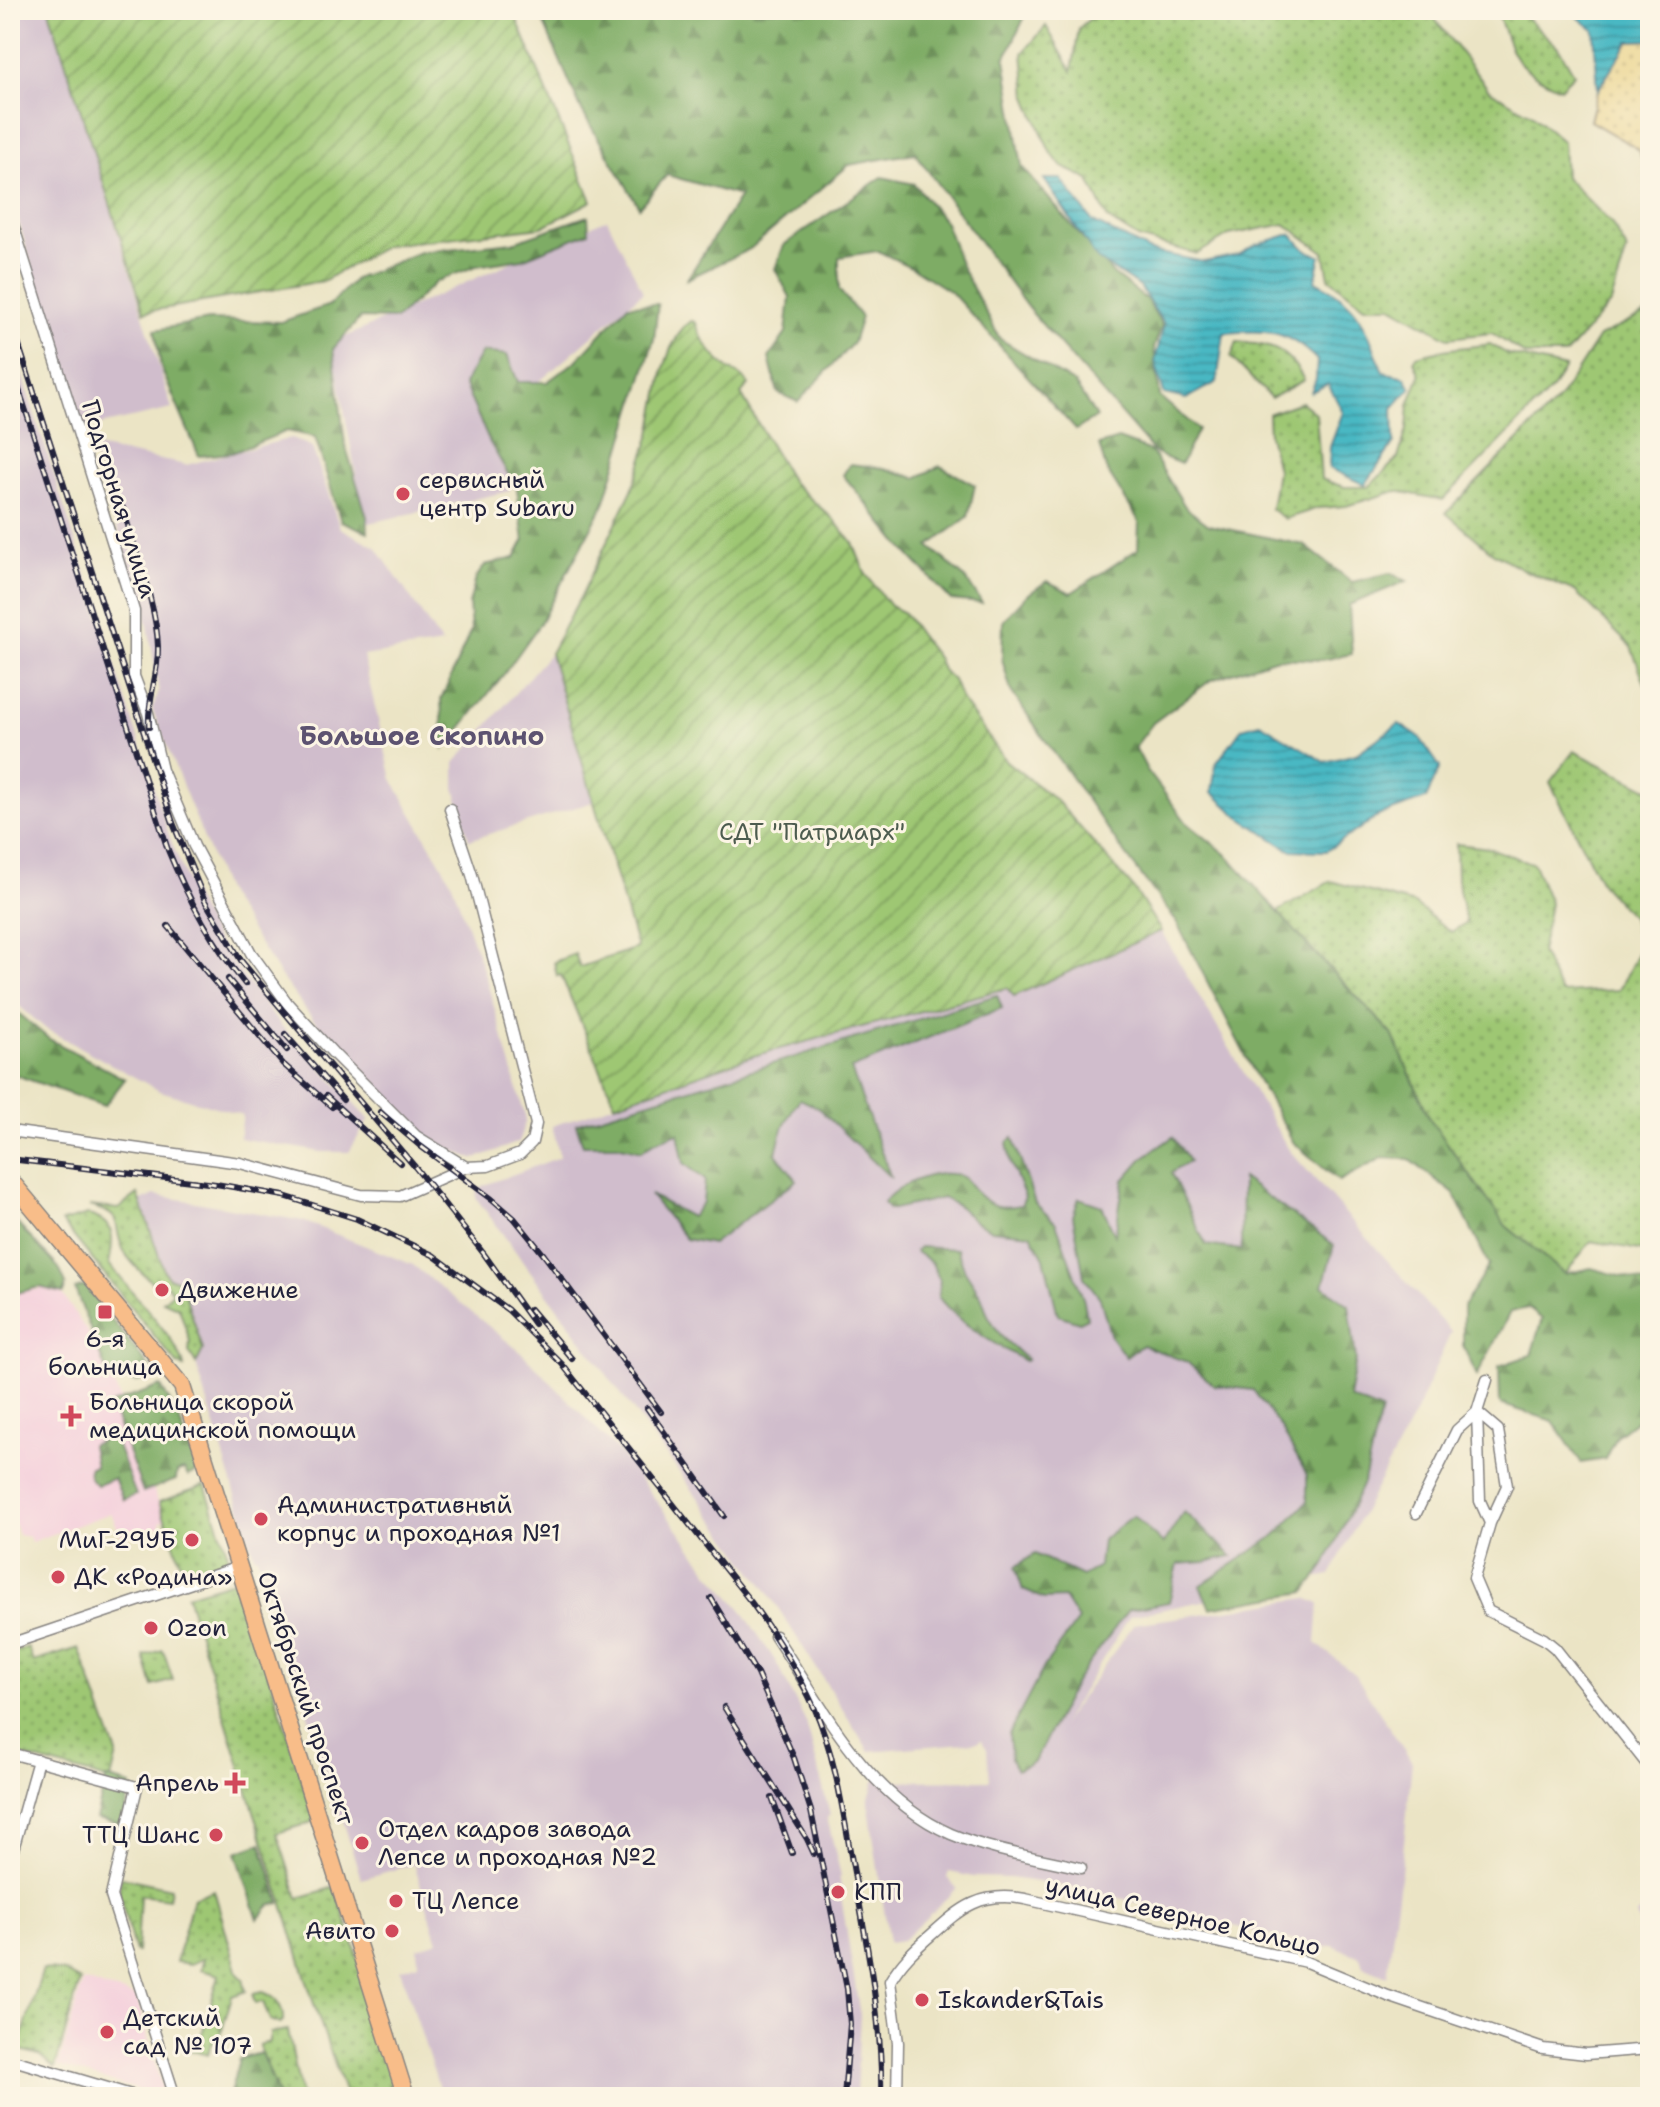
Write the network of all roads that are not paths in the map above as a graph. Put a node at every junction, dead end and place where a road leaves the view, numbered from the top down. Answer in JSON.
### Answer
{"nodes":[{"id":1,"x":10,"y":215,"type":"edge"},
{"id":2,"x":450,"y":809,"type":"dead end"},
{"id":3,"x":10,"y":1131,"type":"edge"},
{"id":4,"x":466,"y":1167,"type":"junction"},
{"id":5,"x":10,"y":1180,"type":"edge"},
{"id":6,"x":1487,"y":1380,"type":"dead end"},
{"id":7,"x":1477,"y":1412,"type":"junction"},
{"id":8,"x":1416,"y":1513,"type":"dead end"},
{"id":9,"x":1490,"y":1523,"type":"junction"},
{"id":10,"x":239,"y":1567,"type":"junction"},
{"id":11,"x":775,"y":1636,"type":"dead end"},
{"id":12,"x":10,"y":1644,"type":"edge"},
{"id":13,"x":10,"y":1753,"type":"edge"},
{"id":14,"x":38,"y":1760,"type":"junction"},
{"id":15,"x":1650,"y":1768,"type":"edge"},
{"id":16,"x":10,"y":1860,"type":"edge"},
{"id":17,"x":1081,"y":1868,"type":"dead end"},
{"id":18,"x":1650,"y":2049,"type":"edge"},
{"id":19,"x":10,"y":2059,"type":"edge"},
{"id":20,"x":138,"y":2097,"type":"edge"},
{"id":21,"x":175,"y":2097,"type":"edge"},
{"id":22,"x":406,"y":2097,"type":"edge"},
{"id":23,"x":897,"y":2097,"type":"edge"}],
"edges":[{"from":1,"to":4,"type":"street","name":"Подгорная улица"},
{"from":2,"to":4,"type":"street"},
{"from":3,"to":4,"type":"street"},
{"from":5,"to":10,"type":"main road","name":"Октябрьский проспект"},
{"from":6,"to":7,"type":"street"},
{"from":7,"to":8,"type":"street"},
{"from":7,"to":9,"type":"street"},
{"from":7,"to":9,"type":"street"},
{"from":9,"to":15,"type":"street"},
{"from":10,"to":12,"type":"street"},
{"from":10,"to":22,"type":"main road","name":"Октябрьский проспект"},
{"from":11,"to":17,"type":"street"},
{"from":13,"to":14,"type":"street"},
{"from":14,"to":16,"type":"street"},
{"from":14,"to":21,"type":"street"},
{"from":18,"to":23,"type":"street","name":"улица Северное Кольцо"},
{"from":19,"to":20,"type":"street"}]}
